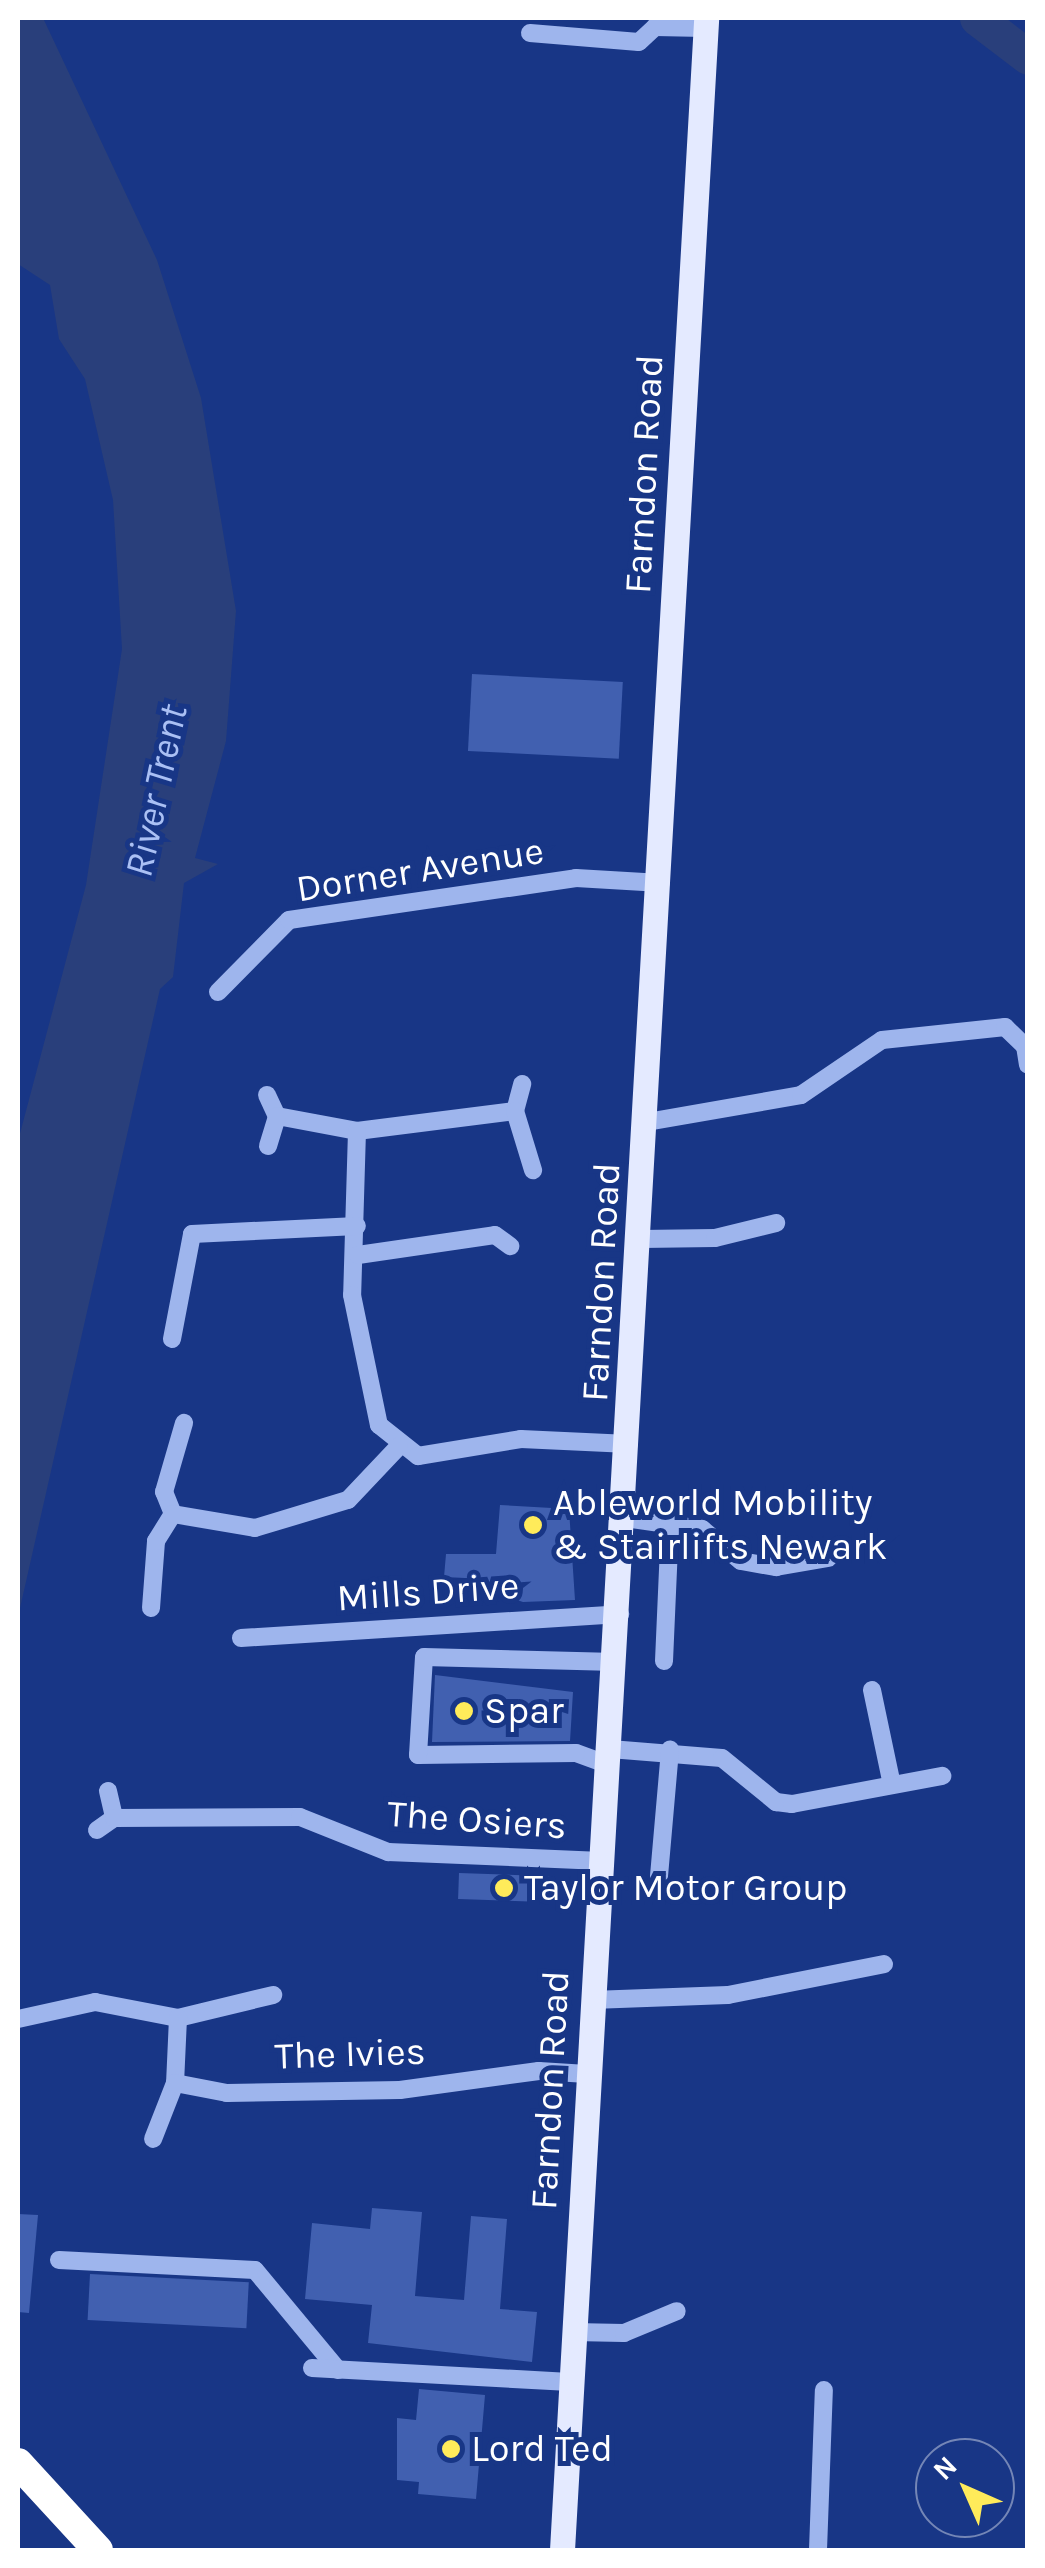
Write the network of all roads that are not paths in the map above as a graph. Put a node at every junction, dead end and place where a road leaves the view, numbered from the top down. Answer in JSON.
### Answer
{"nodes":[{"id":1,"x":706,"y":23,"type":"edge"},
{"id":2,"x":530,"y":33,"type":"dead end"},
{"id":3,"x":661,"y":883,"type":"junction"},
{"id":4,"x":218,"y":992,"type":"dead end"},
{"id":5,"x":1028,"y":1065,"type":"edge"},
{"id":6,"x":522,"y":1084,"type":"dead end"},
{"id":7,"x":267,"y":1095,"type":"dead end"},
{"id":8,"x":515,"y":1111,"type":"junction"},
{"id":9,"x":278,"y":1116,"type":"junction"},
{"id":10,"x":648,"y":1122,"type":"junction"},
{"id":11,"x":356,"y":1131,"type":"junction"},
{"id":12,"x":268,"y":1146,"type":"dead end"},
{"id":13,"x":533,"y":1170,"type":"dead end"},
{"id":14,"x":776,"y":1222,"type":"dead end"},
{"id":15,"x":357,"y":1226,"type":"junction"},
{"id":16,"x":497,"y":1233,"type":"dead end"},
{"id":17,"x":641,"y":1239,"type":"junction"},
{"id":18,"x":358,"y":1256,"type":"junction"},
{"id":19,"x":172,"y":1339,"type":"dead end"},
{"id":20,"x":184,"y":1423,"type":"dead end"},
{"id":21,"x":629,"y":1444,"type":"junction"},
{"id":22,"x":399,"y":1446,"type":"junction"},
{"id":23,"x":173,"y":1514,"type":"junction"},
{"id":24,"x":625,"y":1518,"type":"junction"},
{"id":25,"x":670,"y":1520,"type":"junction"},
{"id":26,"x":828,"y":1558,"type":"dead end"},
{"id":27,"x":151,"y":1608,"type":"dead end"},
{"id":28,"x":620,"y":1614,"type":"junction"},
{"id":29,"x":240,"y":1638,"type":"dead end"},
{"id":30,"x":664,"y":1660,"type":"dead end"},
{"id":31,"x":616,"y":1662,"type":"junction"},
{"id":32,"x":872,"y":1690,"type":"dead end"},
{"id":33,"x":670,"y":1749,"type":"junction"},
{"id":34,"x":610,"y":1757,"type":"junction"},
{"id":35,"x":942,"y":1776,"type":"dead end"},
{"id":36,"x":892,"y":1786,"type":"junction"},
{"id":37,"x":108,"y":1790,"type":"dead end"},
{"id":38,"x":114,"y":1818,"type":"junction"},
{"id":39,"x":96,"y":1830,"type":"dead end"},
{"id":40,"x":602,"y":1860,"type":"junction"},
{"id":41,"x":659,"y":1876,"type":"dead end"},
{"id":42,"x":884,"y":1964,"type":"dead end"},
{"id":43,"x":273,"y":1995,"type":"dead end"},
{"id":44,"x":592,"y":2000,"type":"junction"},
{"id":45,"x":178,"y":2018,"type":"junction"},
{"id":46,"x":18,"y":2020,"type":"edge"},
{"id":47,"x":587,"y":2074,"type":"junction"},
{"id":48,"x":174,"y":2082,"type":"junction"},
{"id":49,"x":152,"y":2139,"type":"dead end"},
{"id":50,"x":58,"y":2260,"type":"dead end"},
{"id":51,"x":677,"y":2311,"type":"dead end"},
{"id":52,"x":573,"y":2332,"type":"junction"},
{"id":53,"x":312,"y":2368,"type":"dead end"},
{"id":54,"x":338,"y":2370,"type":"junction"},
{"id":55,"x":570,"y":2382,"type":"junction"},
{"id":56,"x":824,"y":2390,"type":"dead end"},
{"id":57,"x":18,"y":2463,"type":"edge"},
{"id":58,"x":98,"y":2550,"type":"edge"},
{"id":59,"x":562,"y":2550,"type":"edge"},
{"id":60,"x":818,"y":2550,"type":"edge"}],
"edges":[{"from":1,"to":2,"type":"street"},
{"from":1,"to":3,"type":"main road","name":"Farndon Road"},
{"from":3,"to":4,"type":"street","name":"Dorner Avenue"},
{"from":3,"to":10,"type":"main road","name":"Farndon Road"},
{"from":5,"to":10,"type":"street"},
{"from":6,"to":8,"type":"street"},
{"from":7,"to":9,"type":"street"},
{"from":8,"to":11,"type":"street"},
{"from":8,"to":13,"type":"street"},
{"from":9,"to":11,"type":"street"},
{"from":9,"to":12,"type":"street"},
{"from":10,"to":17,"type":"main road","name":"Farndon Road"},
{"from":11,"to":15,"type":"street"},
{"from":14,"to":17,"type":"street"},
{"from":15,"to":18,"type":"street"},
{"from":15,"to":19,"type":"street"},
{"from":16,"to":18,"type":"street"},
{"from":17,"to":21,"type":"main road","name":"Farndon Road"},
{"from":18,"to":22,"type":"street"},
{"from":20,"to":23,"type":"street"},
{"from":21,"to":22,"type":"street"},
{"from":21,"to":24,"type":"main road","name":"Farndon Road"},
{"from":22,"to":23,"type":"street"},
{"from":23,"to":27,"type":"street"},
{"from":24,"to":25,"type":"street"},
{"from":24,"to":28,"type":"main road","name":"Farndon Road"},
{"from":25,"to":26,"type":"street"},
{"from":25,"to":30,"type":"street"},
{"from":28,"to":29,"type":"street","name":"Mills Drive"},
{"from":28,"to":31,"type":"main road","name":"Farndon Road"},
{"from":31,"to":34,"type":"main road","name":"Farndon Road"},
{"from":31,"to":34,"type":"street"},
{"from":32,"to":36,"type":"street"},
{"from":33,"to":34,"type":"street"},
{"from":33,"to":36,"type":"street"},
{"from":33,"to":41,"type":"street"},
{"from":34,"to":40,"type":"main road","name":"Farndon Road"},
{"from":35,"to":36,"type":"street"},
{"from":37,"to":38,"type":"street"},
{"from":38,"to":39,"type":"street"},
{"from":38,"to":40,"type":"street","name":"The Osiers"},
{"from":40,"to":44,"type":"main road","name":"Farndon Road"},
{"from":42,"to":44,"type":"street"},
{"from":43,"to":45,"type":"street","name":"The Ivies"},
{"from":44,"to":47,"type":"main road","name":"Farndon Road"},
{"from":45,"to":46,"type":"street","name":"The Ivies"},
{"from":45,"to":48,"type":"street"},
{"from":47,"to":48,"type":"street","name":"The Ivies"},
{"from":47,"to":52,"type":"main road","name":"Farndon Road"},
{"from":48,"to":49,"type":"street"},
{"from":50,"to":54,"type":"street"},
{"from":51,"to":52,"type":"street"},
{"from":52,"to":55,"type":"main road","name":"Farndon Road"},
{"from":53,"to":54,"type":"street"},
{"from":54,"to":55,"type":"street"},
{"from":55,"to":59,"type":"main road","name":"Farndon Road"},
{"from":56,"to":60,"type":"street"},
{"from":57,"to":58,"type":"highway"}]}
